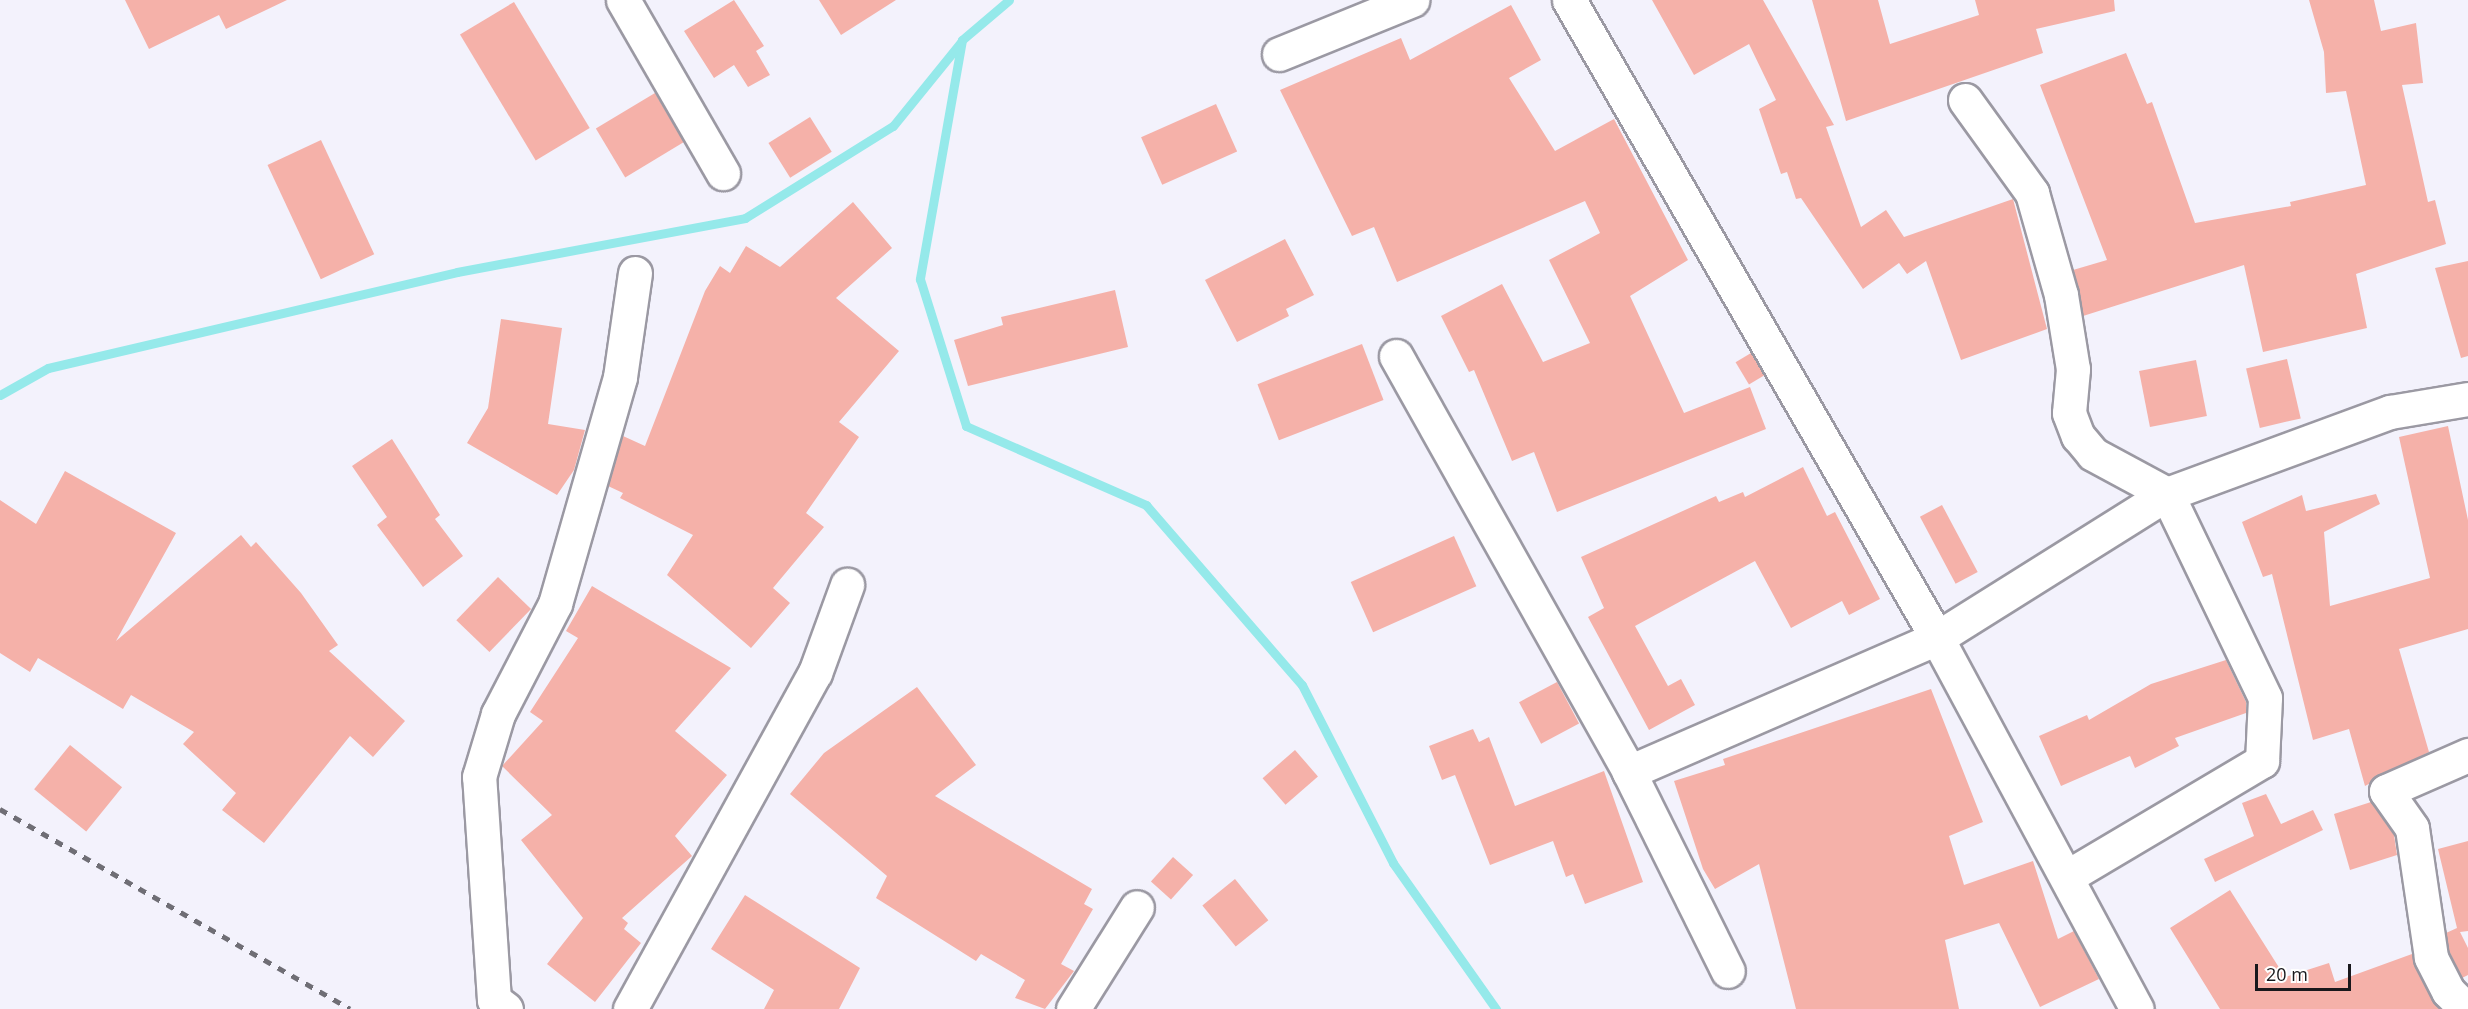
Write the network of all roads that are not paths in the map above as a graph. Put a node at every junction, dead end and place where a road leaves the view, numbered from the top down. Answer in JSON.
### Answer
{"nodes":[{"id":1,"x":623,"y":0,"type":"edge"},
{"id":2,"x":1412,"y":0,"type":"edge"},
{"id":3,"x":1569,"y":0,"type":"edge"},
{"id":4,"x":1279,"y":54,"type":"dead end"},
{"id":5,"x":1965,"y":100,"type":"dead end"},
{"id":6,"x":723,"y":173,"type":"dead end"},
{"id":7,"x":634,"y":273,"type":"dead end"},
{"id":8,"x":1396,"y":356,"type":"dead end"},
{"id":9,"x":2468,"y":399,"type":"edge"},
{"id":10,"x":2166,"y":494,"type":"junction"},
{"id":11,"x":847,"y":585,"type":"dead end"},
{"id":12,"x":1937,"y":638,"type":"junction"},
{"id":13,"x":2468,"y":755,"type":"edge"},
{"id":14,"x":1629,"y":772,"type":"junction"},
{"id":15,"x":2068,"y":876,"type":"junction"},
{"id":16,"x":1137,"y":907,"type":"dead end"},
{"id":17,"x":1728,"y":971,"type":"dead end"},
{"id":18,"x":506,"y":1009,"type":"edge"},
{"id":19,"x":630,"y":1009,"type":"edge"},
{"id":20,"x":1073,"y":1009,"type":"edge"},
{"id":21,"x":2137,"y":1009,"type":"edge"},
{"id":22,"x":2466,"y":1009,"type":"edge"}],
"edges":[{"from":1,"to":6,"type":"street"},
{"from":2,"to":4,"type":"street"},
{"from":3,"to":12,"type":"street"},
{"from":5,"to":10,"type":"street"},
{"from":7,"to":18,"type":"street"},
{"from":8,"to":14,"type":"street"},
{"from":9,"to":10,"type":"street"},
{"from":10,"to":12,"type":"street"},
{"from":10,"to":15,"type":"street"},
{"from":11,"to":19,"type":"street"},
{"from":12,"to":14,"type":"street"},
{"from":12,"to":15,"type":"street"},
{"from":13,"to":22,"type":"street"},
{"from":14,"to":17,"type":"street"},
{"from":15,"to":21,"type":"street"},
{"from":16,"to":20,"type":"street"}]}
